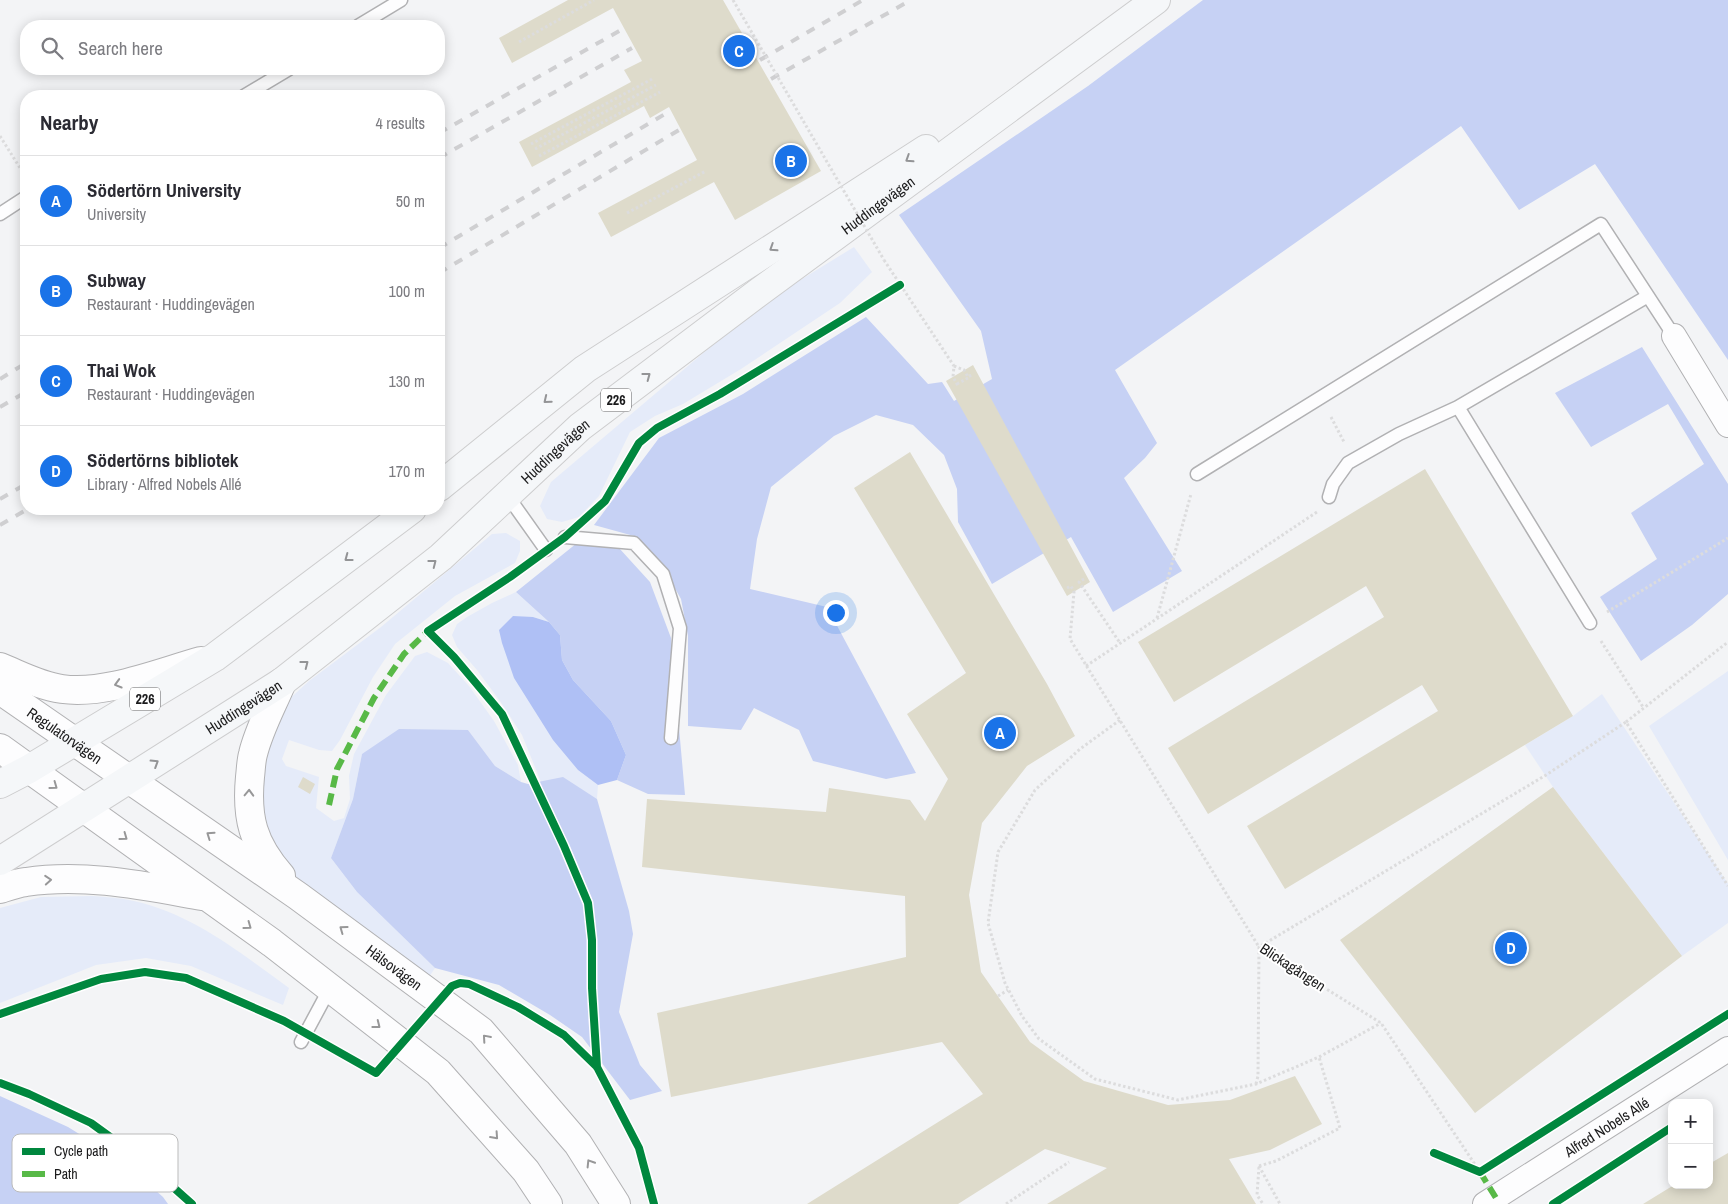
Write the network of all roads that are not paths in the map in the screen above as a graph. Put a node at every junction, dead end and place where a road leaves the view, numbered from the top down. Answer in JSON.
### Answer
{"nodes":[{"id":1,"x":401,"y":0,"type":"edge"},
{"id":2,"x":1156,"y":0,"type":"edge"},
{"id":3,"x":368,"y":20,"type":"edge"},
{"id":4,"x":279,"y":75,"type":"edge"},
{"id":5,"x":254,"y":90,"type":"edge"},
{"id":6,"x":20,"y":201,"type":"edge"},
{"id":7,"x":0,"y":214,"type":"edge"},
{"id":8,"x":1648,"y":296,"type":"junction"},
{"id":9,"x":1674,"y":336,"type":"joint"},
{"id":10,"x":1458,"y":408,"type":"junction"},
{"id":11,"x":1728,"y":426,"type":"edge"},
{"id":12,"x":1197,"y":474,"type":"road end"},
{"id":13,"x":445,"y":482,"type":"edge"},
{"id":14,"x":507,"y":495,"type":"junction"},
{"id":15,"x":1329,"y":497,"type":"dead end"},
{"id":16,"x":404,"y":515,"type":"edge"},
{"id":17,"x":565,"y":537,"type":"dead end"},
{"id":18,"x":546,"y":550,"type":"dead end"},
{"id":19,"x":1590,"y":623,"type":"road end"},
{"id":20,"x":215,"y":657,"type":"junction"},
{"id":21,"x":0,"y":667,"type":"edge"},
{"id":22,"x":282,"y":682,"type":"junction"},
{"id":23,"x":8,"y":696,"type":"edge"},
{"id":24,"x":671,"y":738,"type":"dead end"},
{"id":25,"x":74,"y":742,"type":"junction"},
{"id":26,"x":0,"y":748,"type":"edge"},
{"id":27,"x":29,"y":768,"type":"junction"},
{"id":28,"x":129,"y":779,"type":"junction"},
{"id":29,"x":0,"y":784,"type":"edge"},
{"id":30,"x":85,"y":808,"type":"junction"},
{"id":31,"x":0,"y":861,"type":"edge"},
{"id":32,"x":0,"y":888,"type":"edge"},
{"id":33,"x":298,"y":896,"type":"junction"},
{"id":34,"x":209,"y":897,"type":"junction"},
{"id":35,"x":330,"y":988,"type":"junction"},
{"id":36,"x":301,"y":1042,"type":"dead end"},
{"id":37,"x":1728,"y":1049,"type":"edge"},
{"id":38,"x":548,"y":1204,"type":"edge"},
{"id":39,"x":616,"y":1204,"type":"edge"},
{"id":40,"x":1485,"y":1204,"type":"edge"}],
"edges":[{"from":1,"to":3,"type":"lane"},
{"from":2,"to":13,"type":"main road","name":"Huddingevägen","number":"226","one_way":true},
{"from":14,"to":2,"type":"main road","name":"Huddingevägen","number":"226","one_way":true},
{"from":4,"to":5,"type":"lane"},
{"from":6,"to":7,"type":"lane"},
{"from":8,"to":9,"type":"lane"},
{"from":8,"to":10,"type":"lane"},
{"from":8,"to":12,"type":"lane"},
{"from":9,"to":11,"type":"street"},
{"from":10,"to":15,"type":"lane"},
{"from":10,"to":19,"type":"lane"},
{"from":14,"to":18,"type":"lane"},
{"from":22,"to":14,"type":"main road","name":"Huddingevägen","number":"226","one_way":true},
{"from":16,"to":20,"type":"main road","number":"226","one_way":true},
{"from":17,"to":24,"type":"lane"},
{"from":20,"to":21,"type":"street","one_way":true},
{"from":20,"to":25,"type":"main road","number":"226"},
{"from":28,"to":22,"type":"main road","name":"Huddingevägen","number":"226","one_way":true},
{"from":33,"to":22,"type":"street","one_way":true},
{"from":23,"to":25,"type":"street","name":"Regulatorvägen"},
{"from":25,"to":27,"type":"main road","number":"226"},
{"from":25,"to":28,"type":"street","name":"Regulatorvägen"},
{"from":26,"to":27,"type":"street"},
{"from":27,"to":29,"type":"main road","number":"226"},
{"from":27,"to":30,"type":"street","one_way":true},
{"from":28,"to":30,"type":"main road","name":"Huddingevägen","number":"226"},
{"from":33,"to":28,"type":"street","name":"Hälsovägen","one_way":true},
{"from":30,"to":31,"type":"main road","name":"Huddingevägen","number":"226"},
{"from":30,"to":34,"type":"street","one_way":true},
{"from":32,"to":34,"type":"street","one_way":true},
{"from":39,"to":33,"type":"street","name":"Hälsovägen","one_way":true},
{"from":34,"to":35,"type":"street","one_way":true},
{"from":35,"to":36,"type":"lane"},
{"from":35,"to":38,"type":"street","one_way":true},
{"from":37,"to":40,"type":"street","name":"Alfred Nobels Allé"}]}
